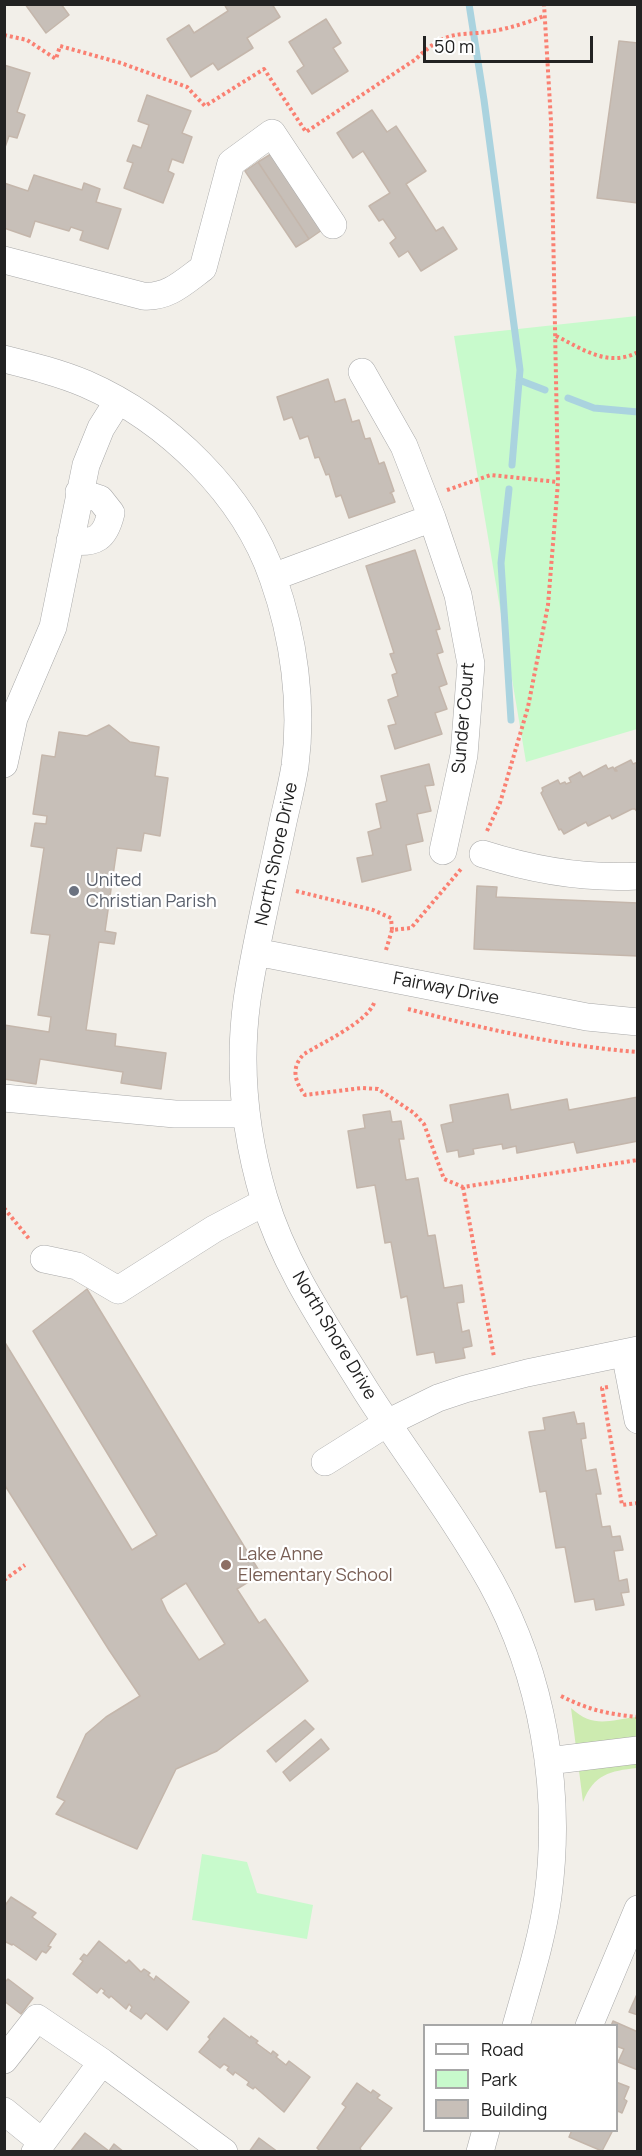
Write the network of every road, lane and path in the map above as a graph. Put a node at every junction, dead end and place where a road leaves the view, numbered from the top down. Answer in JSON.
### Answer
{"nodes":[{"id":1,"x":544,"y":4,"type":"edge"},
{"id":2,"x":544,"y":16,"type":"junction"},
{"id":3,"x":4,"y":35,"type":"edge"},
{"id":4,"x":333,"y":225,"type":"dead end"},
{"id":5,"x":4,"y":260,"type":"edge"},
{"id":6,"x":556,"y":336,"type":"junction"},
{"id":7,"x":638,"y":352,"type":"edge"},
{"id":8,"x":4,"y":359,"type":"edge"},
{"id":9,"x":362,"y":372,"type":"dead end"},
{"id":10,"x":118,"y":401,"type":"junction"},
{"id":11,"x":558,"y":482,"type":"junction"},
{"id":12,"x":428,"y":508,"type":"junction"},
{"id":13,"x":273,"y":578,"type":"junction"},
{"id":14,"x":4,"y":764,"type":"edge"},
{"id":15,"x":469,"y":851,"type":"junction"},
{"id":16,"x":638,"y":876,"type":"edge"},
{"id":17,"x":296,"y":891,"type":"dead end"},
{"id":18,"x":392,"y":930,"type":"junction"},
{"id":19,"x":386,"y":950,"type":"dead end"},
{"id":20,"x":256,"y":952,"type":"junction"},
{"id":21,"x":374,"y":1003,"type":"dead end"},
{"id":22,"x":397,"y":1006,"type":"dead end"},
{"id":23,"x":638,"y":1022,"type":"edge"},
{"id":24,"x":638,"y":1052,"type":"edge"},
{"id":25,"x":4,"y":1098,"type":"edge"},
{"id":26,"x":246,"y":1114,"type":"junction"},
{"id":27,"x":638,"y":1160,"type":"edge"},
{"id":28,"x":463,"y":1186,"type":"junction"},
{"id":29,"x":265,"y":1202,"type":"junction"},
{"id":30,"x":4,"y":1208,"type":"edge"},
{"id":31,"x":44,"y":1259,"type":"joint"},
{"id":32,"x":631,"y":1352,"type":"edge"},
{"id":33,"x":498,"y":1380,"type":"junction"},
{"id":34,"x":630,"y":1383,"type":"junction"},
{"id":35,"x":638,"y":1420,"type":"edge"},
{"id":36,"x":387,"y":1423,"type":"junction"},
{"id":37,"x":325,"y":1462,"type":"dead end"},
{"id":38,"x":638,"y":1503,"type":"edge"},
{"id":39,"x":26,"y":1565,"type":"dead end"},
{"id":40,"x":4,"y":1580,"type":"edge"},
{"id":41,"x":561,"y":1696,"type":"dead end"},
{"id":42,"x":638,"y":1717,"type":"edge"},
{"id":43,"x":638,"y":1750,"type":"edge"},
{"id":44,"x":548,"y":1761,"type":"junction"},
{"id":45,"x":638,"y":1909,"type":"edge"},
{"id":46,"x":516,"y":2024,"type":"edge"},
{"id":47,"x":589,"y":2024,"type":"edge"},
{"id":48,"x":4,"y":2060,"type":"edge"},
{"id":49,"x":102,"y":2062,"type":"junction"},
{"id":50,"x":4,"y":2110,"type":"edge"},
{"id":51,"x":485,"y":2132,"type":"edge"},
{"id":52,"x":38,"y":2147,"type":"edge"},
{"id":53,"x":224,"y":2151,"type":"edge"},
{"id":54,"x":480,"y":2151,"type":"edge"}],
"edges":[{"from":1,"to":2,"type":"path"},
{"from":2,"to":3,"type":"path"},
{"from":2,"to":6,"type":"path"},
{"from":4,"to":5,"type":"street"},
{"from":6,"to":7,"type":"path"},
{"from":6,"to":11,"type":"path"},
{"from":8,"to":10,"type":"street","name":"North Shore Drive"},
{"from":9,"to":12,"type":"street","name":"Sunder Court"},
{"from":10,"to":13,"type":"street","name":"North Shore Drive"},
{"from":10,"to":14,"type":"street"},
{"from":11,"to":12,"type":"path"},
{"from":11,"to":15,"type":"path"},
{"from":12,"to":13,"type":"street"},
{"from":12,"to":15,"type":"street","name":"Sunder Court"},
{"from":13,"to":20,"type":"street","name":"North Shore Drive"},
{"from":15,"to":16,"type":"street"},
{"from":15,"to":18,"type":"path"},
{"from":17,"to":18,"type":"path"},
{"from":18,"to":19,"type":"path"},
{"from":20,"to":23,"type":"street","name":"Fairway Drive"},
{"from":20,"to":26,"type":"street","name":"North Shore Drive"},
{"from":21,"to":28,"type":"path"},
{"from":22,"to":24,"type":"path"},
{"from":25,"to":26,"type":"street"},
{"from":26,"to":29,"type":"street","name":"North Shore Drive"},
{"from":27,"to":28,"type":"path"},
{"from":28,"to":33,"type":"path"},
{"from":29,"to":31,"type":"street"},
{"from":29,"to":36,"type":"street","name":"North Shore Drive"},
{"from":30,"to":31,"type":"path"},
{"from":32,"to":33,"type":"street"},
{"from":32,"to":34,"type":"street"},
{"from":33,"to":36,"type":"street"},
{"from":34,"to":35,"type":"street"},
{"from":34,"to":38,"type":"path"},
{"from":36,"to":37,"type":"street"},
{"from":36,"to":44,"type":"street","name":"North Shore Drive"},
{"from":39,"to":40,"type":"path"},
{"from":41,"to":42,"type":"path"},
{"from":43,"to":44,"type":"street"},
{"from":44,"to":46,"type":"street","name":"North Shore Drive"},
{"from":45,"to":47,"type":"street"},
{"from":48,"to":49,"type":"street"},
{"from":49,"to":52,"type":"street"},
{"from":49,"to":53,"type":"street"},
{"from":50,"to":52,"type":"street"},
{"from":51,"to":54,"type":"street"}]}
